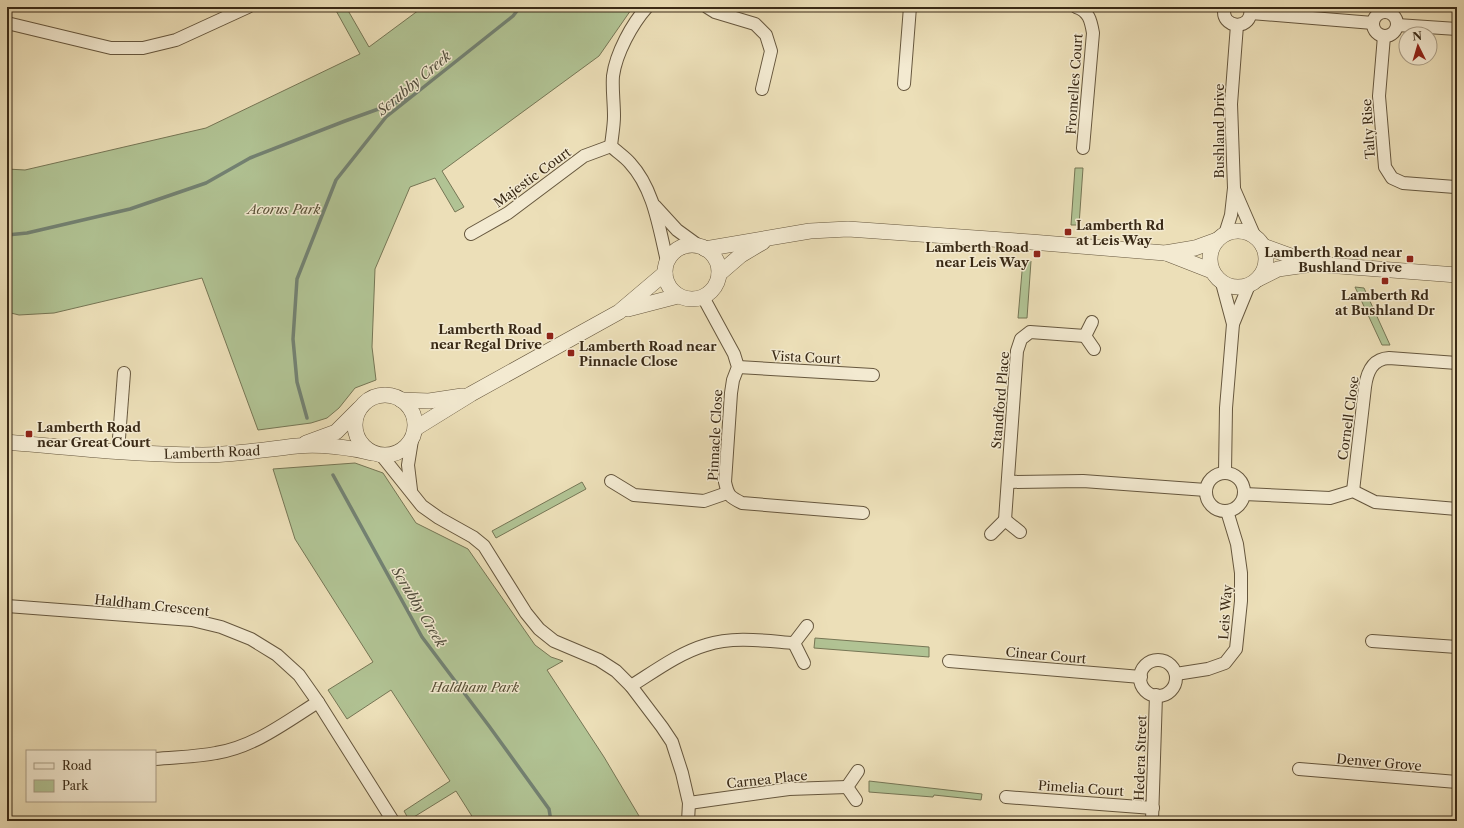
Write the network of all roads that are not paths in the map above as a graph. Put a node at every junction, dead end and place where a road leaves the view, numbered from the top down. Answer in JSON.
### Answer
{"nodes":[{"id":1,"x":647,"y":7,"type":"edge"},
{"id":2,"x":707,"y":7,"type":"edge"},
{"id":3,"x":910,"y":7,"type":"edge"},
{"id":4,"x":1076,"y":7,"type":"edge"},
{"id":5,"x":1225,"y":7,"type":"edge"},
{"id":6,"x":242,"y":8,"type":"edge"},
{"id":7,"x":1250,"y":10,"type":"edge"},
{"id":8,"x":7,"y":23,"type":"edge"},
{"id":9,"x":1372,"y":23,"type":"junction"},
{"id":10,"x":1237,"y":25,"type":"junction"},
{"id":11,"x":1397,"y":25,"type":"junction"},
{"id":12,"x":1457,"y":30,"type":"edge"},
{"id":13,"x":1384,"y":36,"type":"junction"},
{"id":14,"x":904,"y":84,"type":"dead end"},
{"id":15,"x":762,"y":89,"type":"dead end"},
{"id":16,"x":611,"y":146,"type":"junction"},
{"id":17,"x":1083,"y":148,"type":"dead end"},
{"id":18,"x":1455,"y":187,"type":"dead end"},
{"id":19,"x":1234,"y":188,"type":"junction"},
{"id":20,"x":655,"y":206,"type":"junction"},
{"id":21,"x":471,"y":234,"type":"dead end"},
{"id":22,"x":1221,"y":237,"type":"junction"},
{"id":23,"x":770,"y":238,"type":"junction"},
{"id":24,"x":1258,"y":241,"type":"junction"},
{"id":25,"x":702,"y":248,"type":"junction"},
{"id":26,"x":1165,"y":252,"type":"junction"},
{"id":27,"x":1313,"y":264,"type":"junction"},
{"id":28,"x":666,"y":267,"type":"junction"},
{"id":29,"x":1212,"y":271,"type":"junction"},
{"id":30,"x":719,"y":274,"type":"junction"},
{"id":31,"x":1457,"y":275,"type":"edge"},
{"id":32,"x":1253,"y":282,"type":"junction"},
{"id":33,"x":1222,"y":283,"type":"junction"},
{"id":34,"x":678,"y":296,"type":"junction"},
{"id":35,"x":703,"y":297,"type":"junction"},
{"id":36,"x":619,"y":312,"type":"junction"},
{"id":37,"x":1092,"y":322,"type":"dead end"},
{"id":38,"x":1233,"y":324,"type":"junction"},
{"id":39,"x":1085,"y":336,"type":"junction"},
{"id":40,"x":1094,"y":349,"type":"dead end"},
{"id":41,"x":1457,"y":363,"type":"edge"},
{"id":42,"x":738,"y":367,"type":"junction"},
{"id":43,"x":124,"y":373,"type":"dead end"},
{"id":44,"x":873,"y":375,"type":"dead end"},
{"id":45,"x":471,"y":394,"type":"junction"},
{"id":46,"x":401,"y":400,"type":"junction"},
{"id":47,"x":361,"y":407,"type":"junction"},
{"id":48,"x":414,"y":434,"type":"junction"},
{"id":49,"x":7,"y":442,"type":"edge"},
{"id":50,"x":298,"y":446,"type":"junction"},
{"id":51,"x":118,"y":451,"type":"junction"},
{"id":52,"x":377,"y":454,"type":"junction"},
{"id":53,"x":1225,"y":472,"type":"junction"},
{"id":54,"x":612,"y":481,"type":"dead end"},
{"id":55,"x":1008,"y":482,"type":"junction"},
{"id":56,"x":1206,"y":490,"type":"junction"},
{"id":57,"x":1353,"y":491,"type":"junction"},
{"id":58,"x":412,"y":492,"type":"junction"},
{"id":59,"x":727,"y":493,"type":"junction"},
{"id":60,"x":1244,"y":494,"type":"junction"},
{"id":61,"x":1457,"y":509,"type":"edge"},
{"id":62,"x":1227,"y":511,"type":"junction"},
{"id":63,"x":863,"y":513,"type":"dead end"},
{"id":64,"x":1005,"y":520,"type":"junction"},
{"id":65,"x":1020,"y":532,"type":"dead end"},
{"id":66,"x":991,"y":534,"type":"dead end"},
{"id":67,"x":7,"y":606,"type":"edge"},
{"id":68,"x":807,"y":626,"type":"dead end"},
{"id":69,"x":1372,"y":641,"type":"dead end"},
{"id":70,"x":794,"y":643,"type":"junction"},
{"id":71,"x":1457,"y":647,"type":"edge"},
{"id":72,"x":949,"y":661,"type":"dead end"},
{"id":73,"x":804,"y":663,"type":"dead end"},
{"id":74,"x":1176,"y":674,"type":"junction"},
{"id":75,"x":1140,"y":677,"type":"junction"},
{"id":76,"x":631,"y":686,"type":"junction"},
{"id":77,"x":1156,"y":695,"type":"junction"},
{"id":78,"x":318,"y":702,"type":"junction"},
{"id":79,"x":156,"y":759,"type":"edge"},
{"id":80,"x":1299,"y":769,"type":"dead end"},
{"id":81,"x":858,"y":771,"type":"dead end"},
{"id":82,"x":1457,"y":782,"type":"edge"},
{"id":83,"x":848,"y":787,"type":"junction"},
{"id":84,"x":1006,"y":797,"type":"dead end"},
{"id":85,"x":856,"y":800,"type":"dead end"},
{"id":86,"x":689,"y":803,"type":"junction"},
{"id":87,"x":1153,"y":808,"type":"junction"},
{"id":88,"x":393,"y":821,"type":"edge"},
{"id":89,"x":688,"y":821,"type":"edge"},
{"id":90,"x":1152,"y":821,"type":"edge"}],
"edges":[{"from":1,"to":16,"type":"street"},
{"from":2,"to":15,"type":"street"},
{"from":3,"to":14,"type":"street"},
{"from":4,"to":17,"type":"street","name":"Fromelles Court"},
{"from":5,"to":10,"type":"street"},
{"from":6,"to":8,"type":"street"},
{"from":7,"to":9,"type":"street"},
{"from":7,"to":10,"type":"street"},
{"from":9,"to":11,"type":"street"},
{"from":9,"to":13,"type":"street"},
{"from":10,"to":19,"type":"street","name":"Bushland Drive"},
{"from":11,"to":12,"type":"street"},
{"from":11,"to":13,"type":"street"},
{"from":13,"to":18,"type":"street","name":"Talty Rise"},
{"from":16,"to":20,"type":"street"},
{"from":16,"to":21,"type":"street","name":"Majestic Court"},
{"from":19,"to":22,"type":"street","name":"Bushland Drive"},
{"from":19,"to":24,"type":"street","name":"Bushland Drive"},
{"from":20,"to":25,"type":"street"},
{"from":20,"to":28,"type":"street"},
{"from":22,"to":24,"type":"street","name":"Lamberth Road"},
{"from":22,"to":26,"type":"street","name":"Lamberth Road"},
{"from":22,"to":29,"type":"street"},
{"from":23,"to":25,"type":"street","name":"Lamberth Road"},
{"from":23,"to":26,"type":"street","name":"Lamberth Road"},
{"from":23,"to":30,"type":"street","name":"Lamberth Road"},
{"from":24,"to":27,"type":"street","name":"Lamberth Road"},
{"from":24,"to":32,"type":"street"},
{"from":25,"to":28,"type":"street","name":"Lamberth Road"},
{"from":25,"to":30,"type":"street"},
{"from":26,"to":29,"type":"street","name":"Lamberth Road"},
{"from":27,"to":31,"type":"street","name":"Lamberth Road"},
{"from":27,"to":32,"type":"street","name":"Lamberth Road"},
{"from":28,"to":34,"type":"street"},
{"from":28,"to":36,"type":"street","name":"Lamberth Road"},
{"from":29,"to":33,"type":"street","name":"Lamberth Road"},
{"from":30,"to":35,"type":"street","name":"Lamberth Road"},
{"from":32,"to":33,"type":"street","name":"Lamberth Road"},
{"from":32,"to":38,"type":"street"},
{"from":33,"to":38,"type":"street"},
{"from":34,"to":35,"type":"street","name":"Lamberth Road"},
{"from":34,"to":36,"type":"street","name":"Lamberth Road"},
{"from":35,"to":42,"type":"street"},
{"from":36,"to":45,"type":"street","name":"Lamberth Road"},
{"from":37,"to":39,"type":"street"},
{"from":38,"to":53,"type":"street"},
{"from":39,"to":40,"type":"street"},
{"from":39,"to":55,"type":"street","name":"Standford Place"},
{"from":41,"to":57,"type":"street","name":"Cornell Close"},
{"from":42,"to":44,"type":"street","name":"Vista Court"},
{"from":42,"to":59,"type":"street","name":"Pinnacle Close"},
{"from":43,"to":51,"type":"street"},
{"from":45,"to":46,"type":"street","name":"Lamberth Road"},
{"from":45,"to":48,"type":"street","name":"Lamberth Road"},
{"from":46,"to":47,"type":"street","name":"Lamberth Road"},
{"from":46,"to":48,"type":"street"},
{"from":47,"to":50,"type":"street","name":"Lamberth Road"},
{"from":47,"to":52,"type":"street"},
{"from":48,"to":52,"type":"street","name":"Lamberth Road"},
{"from":48,"to":58,"type":"street"},
{"from":49,"to":51,"type":"street","name":"Lamberth Road"},
{"from":50,"to":51,"type":"street","name":"Lamberth Road"},
{"from":50,"to":52,"type":"street","name":"Lamberth Road"},
{"from":52,"to":58,"type":"street"},
{"from":53,"to":56,"type":"street"},
{"from":53,"to":60,"type":"street"},
{"from":54,"to":59,"type":"street"},
{"from":55,"to":56,"type":"street"},
{"from":55,"to":64,"type":"street","name":"Standford Place"},
{"from":56,"to":62,"type":"street"},
{"from":57,"to":60,"type":"street"},
{"from":57,"to":61,"type":"street"},
{"from":58,"to":76,"type":"street"},
{"from":59,"to":63,"type":"street","name":"Pinnacle Close"},
{"from":60,"to":62,"type":"street"},
{"from":62,"to":74,"type":"street","name":"Leis Way"},
{"from":64,"to":65,"type":"street"},
{"from":64,"to":66,"type":"street"},
{"from":67,"to":78,"type":"street","name":"Haldham Crescent"},
{"from":68,"to":70,"type":"street"},
{"from":69,"to":71,"type":"street"},
{"from":70,"to":73,"type":"street"},
{"from":70,"to":76,"type":"street"},
{"from":72,"to":75,"type":"street","name":"Cinear Court"},
{"from":74,"to":75,"type":"street"},
{"from":74,"to":77,"type":"street"},
{"from":75,"to":77,"type":"street"},
{"from":76,"to":86,"type":"street"},
{"from":77,"to":87,"type":"street","name":"Hedera Street"},
{"from":78,"to":79,"type":"street"},
{"from":78,"to":88,"type":"street","name":"Haldham Crescent"},
{"from":80,"to":82,"type":"street","name":"Denver Grove"},
{"from":81,"to":83,"type":"street"},
{"from":83,"to":85,"type":"street"},
{"from":83,"to":86,"type":"street","name":"Carnea Place"},
{"from":84,"to":87,"type":"street","name":"Pimelia Court"},
{"from":86,"to":89,"type":"street"},
{"from":87,"to":90,"type":"street","name":"Hedera Street"}]}
